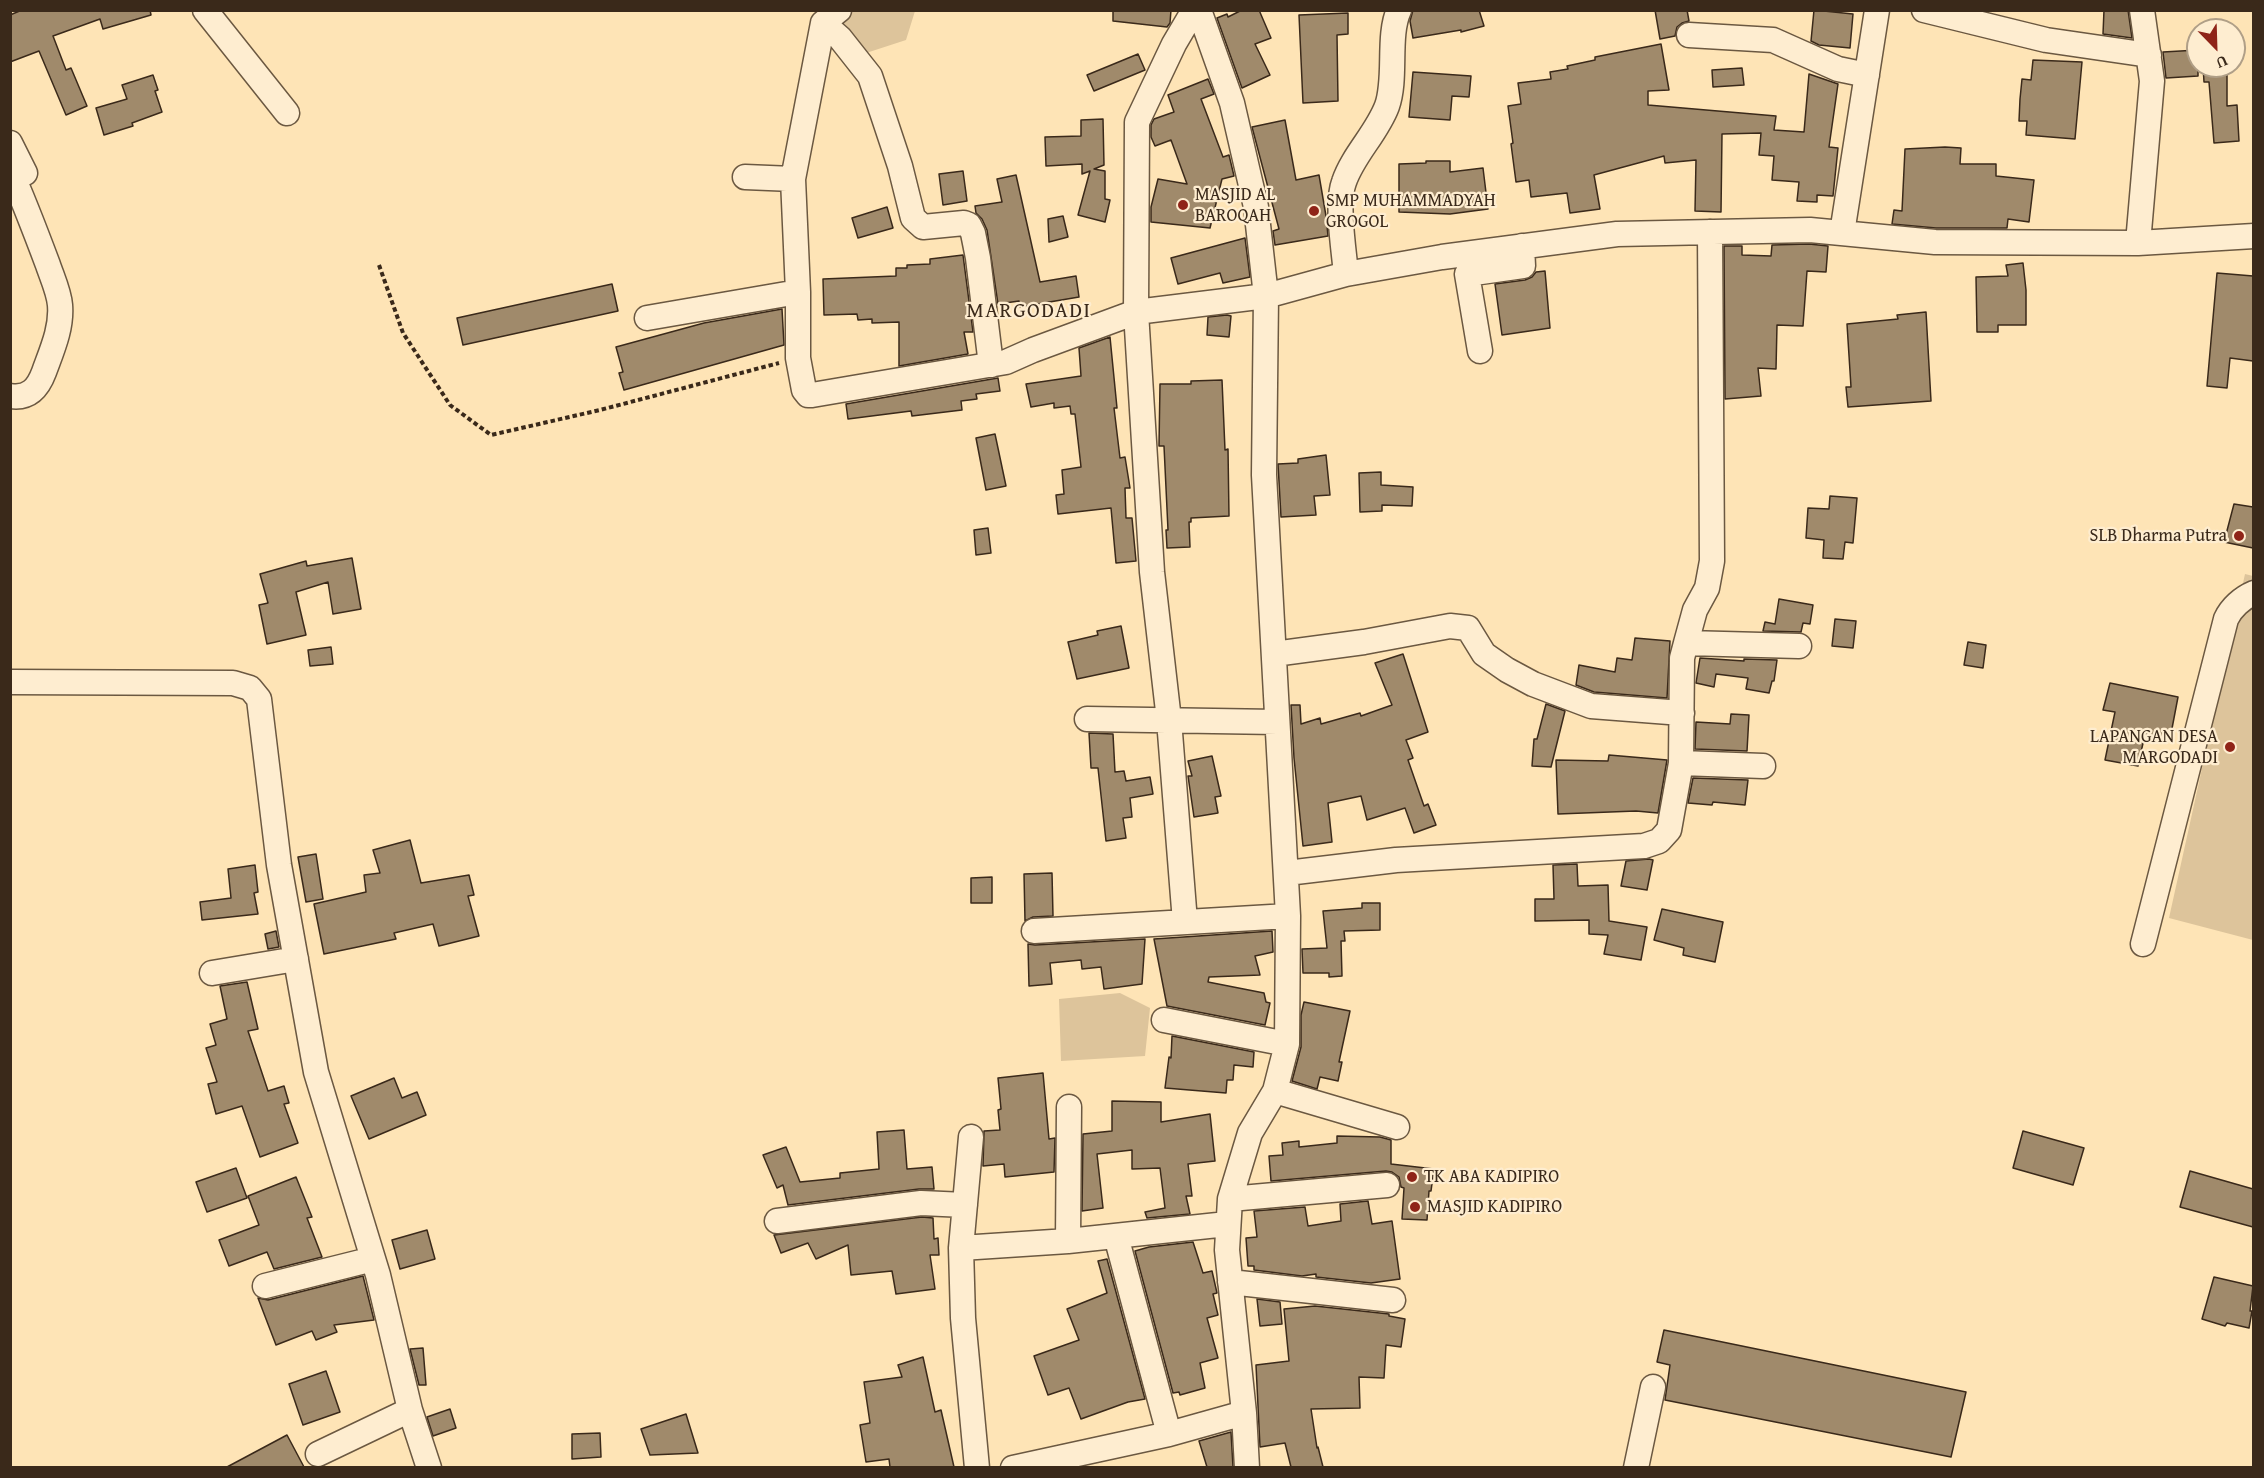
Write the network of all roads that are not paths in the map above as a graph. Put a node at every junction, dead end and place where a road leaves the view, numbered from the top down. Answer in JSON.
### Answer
{"nodes":[{"id":1,"x":206,"y":10,"type":"edge"},
{"id":2,"x":1194,"y":10,"type":"edge"},
{"id":3,"x":1199,"y":10,"type":"edge"},
{"id":4,"x":1399,"y":10,"type":"edge"},
{"id":5,"x":1877,"y":10,"type":"edge"},
{"id":6,"x":1924,"y":10,"type":"edge"},
{"id":7,"x":2142,"y":10,"type":"edge"},
{"id":8,"x":831,"y":17,"type":"edge"},
{"id":9,"x":1689,"y":35,"type":"dead end"},
{"id":10,"x":2149,"y":55,"type":"junction"},
{"id":11,"x":1867,"y":75,"type":"junction"},
{"id":12,"x":287,"y":113,"type":"dead end"},
{"id":13,"x":10,"y":142,"type":"edge"},
{"id":14,"x":18,"y":171,"type":"edge"},
{"id":15,"x":746,"y":177,"type":"dead end"},
{"id":16,"x":793,"y":179,"type":"junction"},
{"id":17,"x":1710,"y":232,"type":"junction"},
{"id":18,"x":1842,"y":233,"type":"junction"},
{"id":19,"x":2253,"y":236,"type":"edge"},
{"id":20,"x":2138,"y":243,"type":"junction"},
{"id":21,"x":1522,"y":246,"type":"junction"},
{"id":22,"x":1346,"y":274,"type":"junction"},
{"id":23,"x":798,"y":292,"type":"junction"},
{"id":24,"x":1266,"y":296,"type":"junction"},
{"id":25,"x":1136,"y":312,"type":"junction"},
{"id":26,"x":647,"y":318,"type":"dead end"},
{"id":27,"x":1480,"y":351,"type":"dead end"},
{"id":28,"x":999,"y":364,"type":"junction"},
{"id":29,"x":10,"y":396,"type":"edge"},
{"id":30,"x":2253,"y":593,"type":"edge"},
{"id":31,"x":1686,"y":643,"type":"junction"},
{"id":32,"x":1799,"y":646,"type":"dead end"},
{"id":33,"x":1274,"y":654,"type":"junction"},
{"id":34,"x":10,"y":682,"type":"edge"},
{"id":35,"x":1682,"y":713,"type":"junction"},
{"id":36,"x":1087,"y":719,"type":"dead end"},
{"id":37,"x":1169,"y":720,"type":"junction"},
{"id":38,"x":1277,"y":722,"type":"junction"},
{"id":39,"x":1681,"y":764,"type":"junction"},
{"id":40,"x":1763,"y":766,"type":"dead end"},
{"id":41,"x":1287,"y":873,"type":"junction"},
{"id":42,"x":1288,"y":916,"type":"junction"},
{"id":43,"x":1185,"y":922,"type":"junction"},
{"id":44,"x":1034,"y":931,"type":"dead end"},
{"id":45,"x":2143,"y":944,"type":"dead end"},
{"id":46,"x":296,"y":959,"type":"junction"},
{"id":47,"x":212,"y":973,"type":"dead end"},
{"id":48,"x":1164,"y":1020,"type":"dead end"},
{"id":49,"x":1287,"y":1044,"type":"junction"},
{"id":50,"x":1275,"y":1091,"type":"junction"},
{"id":51,"x":1069,"y":1107,"type":"dead end"},
{"id":52,"x":1397,"y":1127,"type":"dead end"},
{"id":53,"x":971,"y":1137,"type":"dead end"},
{"id":54,"x":1387,"y":1185,"type":"dead end"},
{"id":55,"x":1230,"y":1199,"type":"junction"},
{"id":56,"x":965,"y":1205,"type":"junction"},
{"id":57,"x":777,"y":1221,"type":"dead end"},
{"id":58,"x":1227,"y":1224,"type":"junction"},
{"id":59,"x":1116,"y":1236,"type":"junction"},
{"id":60,"x":1068,"y":1241,"type":"junction"},
{"id":61,"x":961,"y":1248,"type":"junction"},
{"id":62,"x":373,"y":1259,"type":"junction"},
{"id":63,"x":1230,"y":1282,"type":"junction"},
{"id":64,"x":265,"y":1286,"type":"dead end"},
{"id":65,"x":1393,"y":1300,"type":"dead end"},
{"id":66,"x":1653,"y":1387,"type":"dead end"},
{"id":67,"x":410,"y":1410,"type":"junction"},
{"id":68,"x":1244,"y":1413,"type":"junction"},
{"id":69,"x":1168,"y":1434,"type":"junction"},
{"id":70,"x":318,"y":1454,"type":"dead end"},
{"id":71,"x":429,"y":1467,"type":"edge"},
{"id":72,"x":977,"y":1467,"type":"edge"},
{"id":73,"x":1013,"y":1467,"type":"edge"},
{"id":74,"x":1247,"y":1467,"type":"edge"},
{"id":75,"x":1636,"y":1467,"type":"edge"}],
"edges":[{"from":1,"to":12,"type":"street"},
{"from":2,"to":25,"type":"street"},
{"from":3,"to":24,"type":"street"},
{"from":4,"to":22,"type":"street"},
{"from":5,"to":11,"type":"street"},
{"from":6,"to":10,"type":"street"},
{"from":7,"to":10,"type":"street"},
{"from":8,"to":16,"type":"street"},
{"from":8,"to":28,"type":"street"},
{"from":9,"to":11,"type":"street"},
{"from":10,"to":20,"type":"street"},
{"from":11,"to":18,"type":"street"},
{"from":13,"to":14,"type":"street"},
{"from":14,"to":29,"type":"street"},
{"from":15,"to":16,"type":"street"},
{"from":16,"to":23,"type":"street"},
{"from":17,"to":18,"type":"street"},
{"from":17,"to":21,"type":"street"},
{"from":17,"to":31,"type":"street"},
{"from":18,"to":20,"type":"street"},
{"from":19,"to":20,"type":"street"},
{"from":21,"to":22,"type":"street"},
{"from":21,"to":27,"type":"street"},
{"from":22,"to":24,"type":"street"},
{"from":23,"to":26,"type":"street"},
{"from":23,"to":28,"type":"street"},
{"from":24,"to":25,"type":"street"},
{"from":24,"to":33,"type":"street"},
{"from":25,"to":28,"type":"street"},
{"from":25,"to":37,"type":"street"},
{"from":30,"to":45,"type":"street"},
{"from":31,"to":32,"type":"street"},
{"from":31,"to":35,"type":"street"},
{"from":33,"to":35,"type":"street"},
{"from":33,"to":38,"type":"street"},
{"from":34,"to":46,"type":"street"},
{"from":35,"to":39,"type":"street"},
{"from":36,"to":37,"type":"street"},
{"from":37,"to":38,"type":"street"},
{"from":37,"to":43,"type":"street"},
{"from":38,"to":41,"type":"street"},
{"from":39,"to":40,"type":"street"},
{"from":39,"to":41,"type":"street"},
{"from":41,"to":42,"type":"street"},
{"from":42,"to":43,"type":"street"},
{"from":42,"to":49,"type":"street"},
{"from":43,"to":44,"type":"street"},
{"from":46,"to":47,"type":"street"},
{"from":46,"to":62,"type":"street"},
{"from":48,"to":49,"type":"street"},
{"from":49,"to":50,"type":"street"},
{"from":50,"to":52,"type":"street"},
{"from":50,"to":55,"type":"street"},
{"from":51,"to":60,"type":"street"},
{"from":53,"to":56,"type":"street"},
{"from":54,"to":55,"type":"street"},
{"from":55,"to":58,"type":"street"},
{"from":56,"to":57,"type":"street"},
{"from":56,"to":61,"type":"street"},
{"from":58,"to":59,"type":"street"},
{"from":58,"to":63,"type":"street"},
{"from":59,"to":60,"type":"street"},
{"from":59,"to":69,"type":"street"},
{"from":60,"to":61,"type":"street"},
{"from":61,"to":72,"type":"street"},
{"from":62,"to":64,"type":"street"},
{"from":62,"to":67,"type":"street"},
{"from":63,"to":65,"type":"street"},
{"from":63,"to":68,"type":"street"},
{"from":66,"to":75,"type":"street"},
{"from":67,"to":70,"type":"street"},
{"from":67,"to":71,"type":"street"},
{"from":68,"to":69,"type":"street"},
{"from":68,"to":74,"type":"street"},
{"from":69,"to":73,"type":"street"}]}
